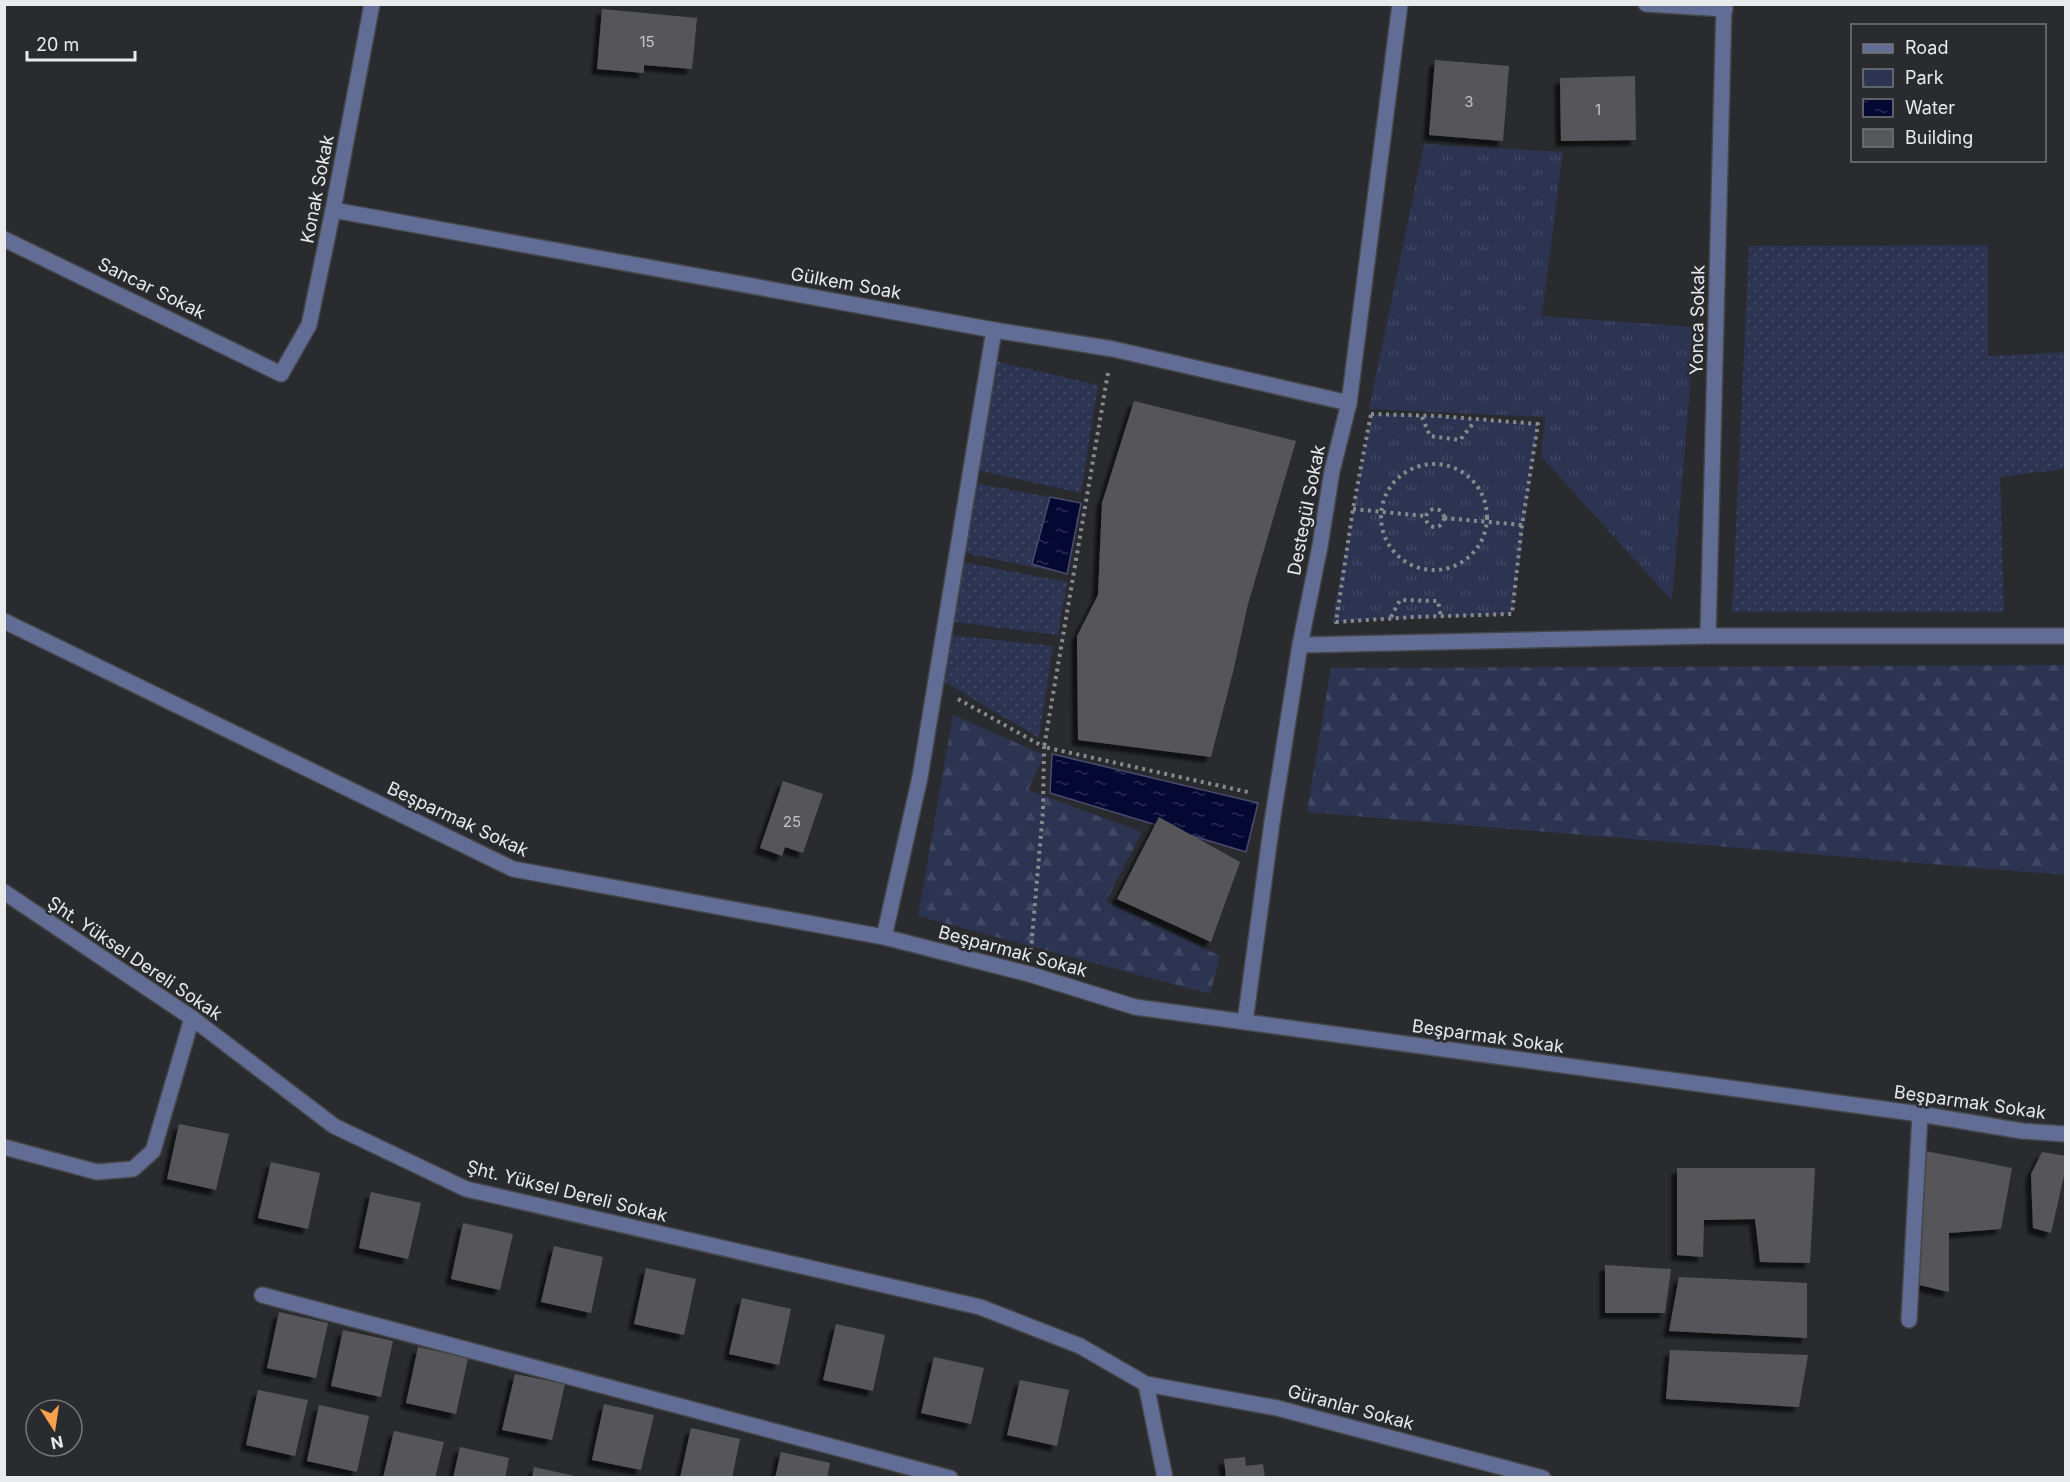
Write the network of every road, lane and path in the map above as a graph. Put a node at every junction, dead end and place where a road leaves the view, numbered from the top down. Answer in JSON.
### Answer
{"nodes":[{"id":1,"x":372,"y":4,"type":"edge"},
{"id":2,"x":1400,"y":4,"type":"edge"},
{"id":3,"x":1646,"y":4,"type":"edge"},
{"id":4,"x":1724,"y":7,"type":"edge"},
{"id":5,"x":333,"y":210,"type":"junction"},
{"id":6,"x":4,"y":239,"type":"edge"},
{"id":7,"x":994,"y":330,"type":"junction"},
{"id":8,"x":1113,"y":349,"type":"junction"},
{"id":9,"x":281,"y":374,"type":"joint"},
{"id":10,"x":1349,"y":403,"type":"junction"},
{"id":11,"x":1421,"y":416,"type":"junction"},
{"id":12,"x":1475,"y":420,"type":"junction"},
{"id":13,"x":1353,"y":509,"type":"junction"},
{"id":14,"x":1382,"y":512,"type":"junction"},
{"id":15,"x":1425,"y":516,"type":"junction"},
{"id":16,"x":1444,"y":518,"type":"junction"},
{"id":17,"x":1488,"y":521,"type":"junction"},
{"id":18,"x":1522,"y":525,"type":"junction"},
{"id":19,"x":1442,"y":617,"type":"junction"},
{"id":20,"x":1390,"y":618,"type":"junction"},
{"id":21,"x":4,"y":621,"type":"edge"},
{"id":22,"x":1708,"y":636,"type":"junction"},
{"id":23,"x":2066,"y":636,"type":"edge"},
{"id":24,"x":1300,"y":645,"type":"junction"},
{"id":25,"x":936,"y":687,"type":"junction"},
{"id":26,"x":1044,"y":747,"type":"junction"},
{"id":27,"x":1276,"y":798,"type":"junction"},
{"id":28,"x":4,"y":892,"type":"edge"},
{"id":29,"x":884,"y":937,"type":"junction"},
{"id":30,"x":1029,"y":974,"type":"junction"},
{"id":31,"x":192,"y":1018,"type":"junction"},
{"id":32,"x":1245,"y":1022,"type":"junction"},
{"id":33,"x":1920,"y":1114,"type":"junction"},
{"id":34,"x":2066,"y":1134,"type":"edge"},
{"id":35,"x":4,"y":1147,"type":"edge"},
{"id":36,"x":262,"y":1295,"type":"dead end"},
{"id":37,"x":1910,"y":1320,"type":"dead end"},
{"id":38,"x":1146,"y":1384,"type":"junction"},
{"id":39,"x":950,"y":1478,"type":"edge"},
{"id":40,"x":1165,"y":1478,"type":"edge"},
{"id":41,"x":1543,"y":1478,"type":"edge"}],
"edges":[{"from":1,"to":5,"type":"street","name":"Konak Sokak"},
{"from":2,"to":10,"type":"street","name":"Destegül Sokak"},
{"from":3,"to":4,"type":"street"},
{"from":4,"to":22,"type":"street","name":"Yonca Sokak"},
{"from":5,"to":7,"type":"street","name":"Gülkem Soak"},
{"from":5,"to":9,"type":"street","name":"Konak Sokak"},
{"from":6,"to":9,"type":"street","name":"Sancar Sokak"},
{"from":7,"to":8,"type":"street","name":"Gülkem Soak"},
{"from":7,"to":25,"type":"street"},
{"from":8,"to":10,"type":"street","name":"Gülkem Soak"},
{"from":8,"to":26,"type":"path"},
{"from":10,"to":24,"type":"street","name":"Destegül Sokak"},
{"from":11,"to":12,"type":"path"},
{"from":11,"to":12,"type":"path"},
{"from":11,"to":13,"type":"path"},
{"from":12,"to":18,"type":"path"},
{"from":13,"to":14,"type":"path"},
{"from":13,"to":20,"type":"path"},
{"from":14,"to":15,"type":"path"},
{"from":14,"to":17,"type":"path"},
{"from":14,"to":17,"type":"path"},
{"from":15,"to":16,"type":"path"},
{"from":15,"to":16,"type":"path"},
{"from":16,"to":17,"type":"path"},
{"from":17,"to":18,"type":"path"},
{"from":18,"to":19,"type":"path"},
{"from":19,"to":20,"type":"path"},
{"from":19,"to":20,"type":"path"},
{"from":21,"to":29,"type":"street","name":"Beşparmak Sokak"},
{"from":22,"to":23,"type":"street"},
{"from":22,"to":24,"type":"street"},
{"from":24,"to":27,"type":"street","name":"Destegül Sokak"},
{"from":25,"to":26,"type":"path"},
{"from":25,"to":29,"type":"street"},
{"from":26,"to":27,"type":"path"},
{"from":26,"to":30,"type":"path"},
{"from":27,"to":32,"type":"street","name":"Destegül Sokak"},
{"from":28,"to":31,"type":"street","name":"Şht. Yüksel Dereli Sokak"},
{"from":29,"to":30,"type":"street","name":"Beşparmak Sokak"},
{"from":30,"to":32,"type":"street","name":"Beşparmak Sokak"},
{"from":31,"to":35,"type":"street"},
{"from":31,"to":38,"type":"street","name":"Şht. Yüksel Dereli Sokak"},
{"from":32,"to":33,"type":"street","name":"Beşparmak Sokak"},
{"from":33,"to":34,"type":"street","name":"Beşparmak Sokak"},
{"from":33,"to":37,"type":"street"},
{"from":36,"to":39,"type":"street"},
{"from":38,"to":40,"type":"street"},
{"from":38,"to":41,"type":"street","name":"Güranlar Sokak"}]}
